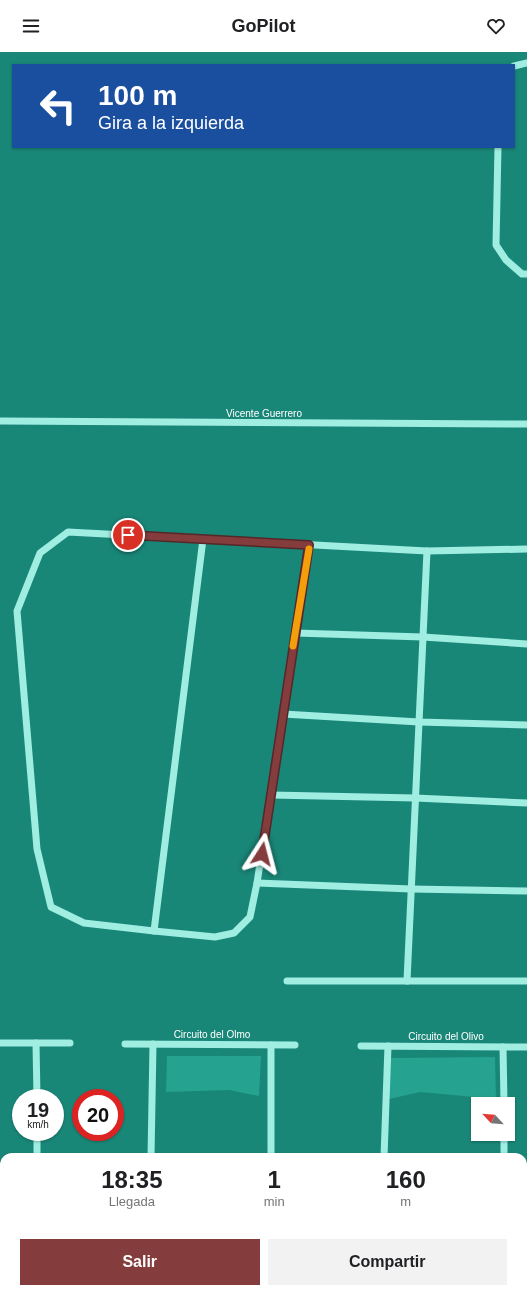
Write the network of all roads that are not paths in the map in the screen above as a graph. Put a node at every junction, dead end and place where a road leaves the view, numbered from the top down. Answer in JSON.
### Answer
{"nodes":[{"id":1,"x":527,"y":63,"type":"edge"},
{"id":2,"x":515,"y":66,"type":"edge"},
{"id":3,"x":498,"y":148,"type":"edge"},
{"id":4,"x":527,"y":274,"type":"edge"},
{"id":5,"x":0,"y":422,"type":"edge"},
{"id":6,"x":527,"y":424,"type":"edge"},
{"id":7,"x":203,"y":539,"type":"junction"},
{"id":8,"x":309,"y":545,"type":"junction"},
{"id":9,"x":527,"y":549,"type":"edge"},
{"id":10,"x":427,"y":551,"type":"junction"},
{"id":11,"x":295,"y":633,"type":"junction"},
{"id":12,"x":423,"y":637,"type":"junction"},
{"id":13,"x":527,"y":644,"type":"edge"},
{"id":14,"x":283,"y":714,"type":"junction"},
{"id":15,"x":419,"y":722,"type":"junction"},
{"id":16,"x":527,"y":725,"type":"edge"},
{"id":17,"x":271,"y":795,"type":"junction"},
{"id":18,"x":415,"y":798,"type":"junction"},
{"id":19,"x":527,"y":803,"type":"edge"},
{"id":20,"x":257,"y":883,"type":"junction"},
{"id":21,"x":411,"y":889,"type":"junction"},
{"id":22,"x":527,"y":891,"type":"edge"},
{"id":23,"x":154,"y":931,"type":"junction"},
{"id":24,"x":287,"y":981,"type":"dead end"},
{"id":25,"x":407,"y":981,"type":"junction"},
{"id":26,"x":527,"y":981,"type":"edge"},
{"id":27,"x":0,"y":1042,"type":"edge"},
{"id":28,"x":36,"y":1043,"type":"junction"},
{"id":29,"x":70,"y":1043,"type":"dead end"},
{"id":30,"x":125,"y":1044,"type":"dead end"},
{"id":31,"x":153,"y":1044,"type":"junction"},
{"id":32,"x":271,"y":1045,"type":"junction"},
{"id":33,"x":295,"y":1045,"type":"dead end"},
{"id":34,"x":361,"y":1046,"type":"dead end"},
{"id":35,"x":388,"y":1046,"type":"junction"},
{"id":36,"x":504,"y":1047,"type":"junction"},
{"id":37,"x":527,"y":1047,"type":"edge"},
{"id":38,"x":37,"y":1089,"type":"edge"},
{"id":39,"x":504,"y":1097,"type":"edge"},
{"id":40,"x":37,"y":1141,"type":"edge"},
{"id":41,"x":504,"y":1141,"type":"edge"},
{"id":42,"x":37,"y":1153,"type":"edge"},
{"id":43,"x":152,"y":1153,"type":"edge"},
{"id":44,"x":270,"y":1153,"type":"edge"},
{"id":45,"x":384,"y":1153,"type":"edge"},
{"id":46,"x":504,"y":1153,"type":"edge"}],
"edges":[{"from":1,"to":2,"type":"street"},
{"from":3,"to":4,"type":"street"},
{"from":5,"to":6,"type":"street","name":"Vicente Guerrero"},
{"from":7,"to":8,"type":"street"},
{"from":7,"to":23,"type":"street"},
{"from":7,"to":23,"type":"street"},
{"from":8,"to":10,"type":"street"},
{"from":8,"to":11,"type":"street"},
{"from":9,"to":10,"type":"street"},
{"from":10,"to":12,"type":"street"},
{"from":11,"to":12,"type":"street"},
{"from":11,"to":14,"type":"street"},
{"from":12,"to":13,"type":"street"},
{"from":12,"to":15,"type":"street"},
{"from":14,"to":15,"type":"street"},
{"from":14,"to":17,"type":"street"},
{"from":15,"to":16,"type":"street"},
{"from":15,"to":18,"type":"street"},
{"from":17,"to":18,"type":"street"},
{"from":17,"to":20,"type":"street"},
{"from":18,"to":19,"type":"street"},
{"from":18,"to":21,"type":"street"},
{"from":20,"to":21,"type":"street"},
{"from":20,"to":23,"type":"street"},
{"from":21,"to":22,"type":"street"},
{"from":21,"to":25,"type":"street"},
{"from":24,"to":25,"type":"street"},
{"from":25,"to":26,"type":"street"},
{"from":27,"to":28,"type":"street"},
{"from":28,"to":29,"type":"street"},
{"from":28,"to":38,"type":"street"},
{"from":30,"to":31,"type":"street","name":"Circuito del Olmo"},
{"from":31,"to":32,"type":"street","name":"Circuito del Olmo"},
{"from":31,"to":43,"type":"street"},
{"from":32,"to":33,"type":"street","name":"Circuito del Olmo"},
{"from":32,"to":44,"type":"street"},
{"from":34,"to":35,"type":"street","name":"Circuito del Olivo"},
{"from":35,"to":36,"type":"street","name":"Circuito del Olivo"},
{"from":35,"to":45,"type":"street"},
{"from":36,"to":37,"type":"street","name":"Circuito del Olivo"},
{"from":36,"to":39,"type":"street"},
{"from":40,"to":42,"type":"street"},
{"from":41,"to":46,"type":"street"}]}
